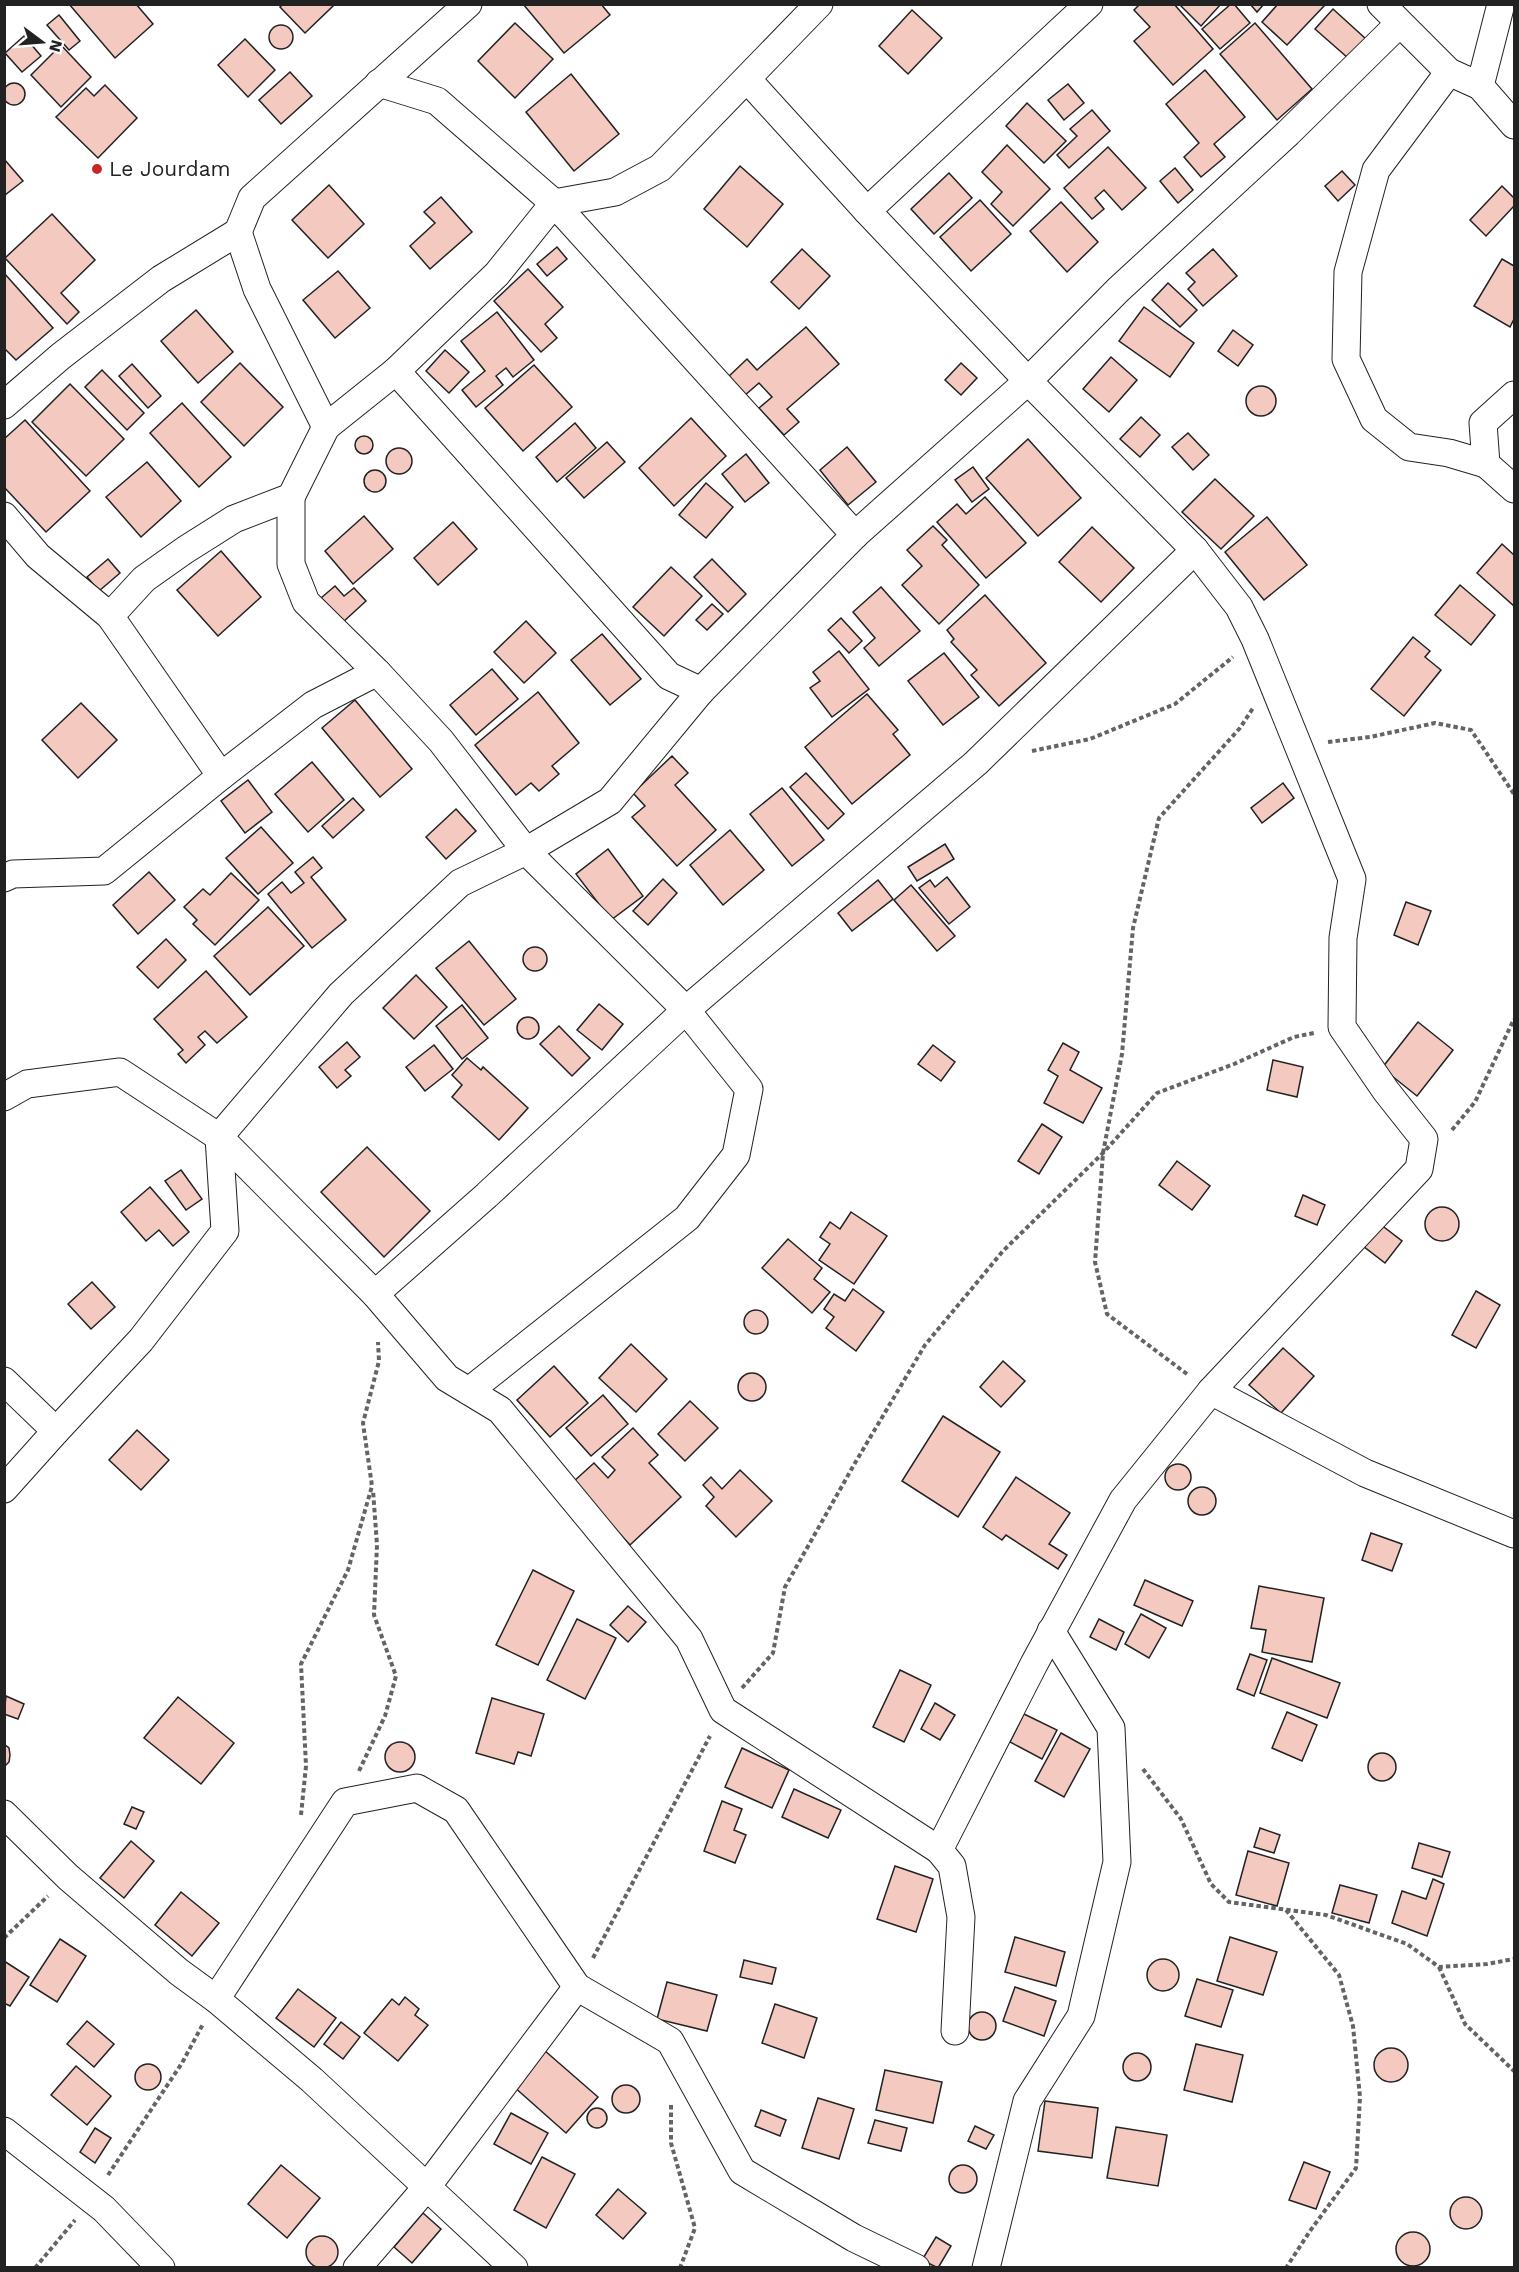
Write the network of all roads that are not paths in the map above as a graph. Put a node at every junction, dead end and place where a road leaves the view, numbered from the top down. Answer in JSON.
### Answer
{"nodes":[{"id":1,"x":468,"y":4,"type":"edge"},
{"id":2,"x":819,"y":4,"type":"edge"},
{"id":3,"x":1500,"y":4,"type":"edge"},
{"id":4,"x":1076,"y":9,"type":"edge"},
{"id":5,"x":1390,"y":14,"type":"edge"},
{"id":6,"x":1449,"y":72,"type":"junction"},
{"id":7,"x":747,"y":79,"type":"junction"},
{"id":8,"x":380,"y":83,"type":"junction"},
{"id":9,"x":1480,"y":86,"type":"junction"},
{"id":10,"x":1515,"y":125,"type":"edge"},
{"id":11,"x":554,"y":203,"type":"junction"},
{"id":12,"x":867,"y":211,"type":"junction"},
{"id":13,"x":238,"y":232,"type":"junction"},
{"id":14,"x":396,"y":371,"type":"junction"},
{"id":15,"x":1028,"y":381,"type":"junction"},
{"id":16,"x":1515,"y":395,"type":"edge"},
{"id":17,"x":4,"y":405,"type":"edge"},
{"id":18,"x":326,"y":427,"type":"junction"},
{"id":19,"x":1486,"y":465,"type":"junction"},
{"id":20,"x":1515,"y":489,"type":"edge"},
{"id":21,"x":291,"y":497,"type":"junction"},
{"id":22,"x":4,"y":516,"type":"edge"},
{"id":23,"x":855,"y":535,"type":"junction"},
{"id":24,"x":1195,"y":550,"type":"junction"},
{"id":25,"x":110,"y":616,"type":"junction"},
{"id":26,"x":377,"y":672,"type":"junction"},
{"id":27,"x":701,"y":691,"type":"junction"},
{"id":28,"x":221,"y":776,"type":"junction"},
{"id":29,"x":526,"y":851,"type":"junction"},
{"id":30,"x":4,"y":878,"type":"edge"},
{"id":31,"x":686,"y":1010,"type":"junction"},
{"id":32,"x":4,"y":1097,"type":"edge"},
{"id":33,"x":219,"y":1137,"type":"junction"},
{"id":34,"x":375,"y":1294,"type":"junction"},
{"id":35,"x":4,"y":1381,"type":"edge"},
{"id":36,"x":469,"y":1391,"type":"junction"},
{"id":37,"x":1211,"y":1391,"type":"junction"},
{"id":38,"x":56,"y":1431,"type":"junction"},
{"id":39,"x":4,"y":1489,"type":"edge"},
{"id":40,"x":1515,"y":1534,"type":"edge"},
{"id":41,"x":1051,"y":1631,"type":"junction"},
{"id":42,"x":4,"y":1814,"type":"edge"},
{"id":43,"x":939,"y":1850,"type":"junction"},
{"id":44,"x":577,"y":1987,"type":"junction"},
{"id":45,"x":216,"y":1999,"type":"junction"},
{"id":46,"x":955,"y":2031,"type":"dead end"},
{"id":47,"x":4,"y":2131,"type":"edge"},
{"id":48,"x":426,"y":2188,"type":"junction"},
{"id":49,"x":161,"y":2268,"type":"edge"},
{"id":50,"x":357,"y":2268,"type":"edge"},
{"id":51,"x":514,"y":2268,"type":"edge"},
{"id":52,"x":916,"y":2268,"type":"edge"},
{"id":53,"x":986,"y":2268,"type":"edge"}],
"edges":[{"from":1,"to":8,"type":"street"},
{"from":2,"to":7,"type":"street"},
{"from":3,"to":9,"type":"street"},
{"from":4,"to":12,"type":"street"},
{"from":5,"to":6,"type":"street"},
{"from":5,"to":15,"type":"street"},
{"from":6,"to":9,"type":"street"},
{"from":6,"to":19,"type":"street"},
{"from":7,"to":11,"type":"street"},
{"from":7,"to":12,"type":"street"},
{"from":8,"to":11,"type":"street"},
{"from":8,"to":13,"type":"street"},
{"from":9,"to":10,"type":"street"},
{"from":11,"to":14,"type":"street"},
{"from":11,"to":23,"type":"street"},
{"from":12,"to":15,"type":"street"},
{"from":13,"to":17,"type":"street"},
{"from":13,"to":18,"type":"street"},
{"from":14,"to":18,"type":"street"},
{"from":14,"to":27,"type":"street"},
{"from":15,"to":23,"type":"street"},
{"from":15,"to":24,"type":"street"},
{"from":16,"to":19,"type":"street"},
{"from":18,"to":21,"type":"street"},
{"from":19,"to":20,"type":"street"},
{"from":21,"to":25,"type":"street"},
{"from":21,"to":26,"type":"street"},
{"from":22,"to":25,"type":"street"},
{"from":23,"to":27,"type":"street"},
{"from":24,"to":31,"type":"street"},
{"from":24,"to":37,"type":"street"},
{"from":25,"to":28,"type":"street"},
{"from":26,"to":28,"type":"street"},
{"from":26,"to":29,"type":"street"},
{"from":27,"to":29,"type":"street"},
{"from":28,"to":30,"type":"street"},
{"from":29,"to":31,"type":"street"},
{"from":29,"to":33,"type":"street"},
{"from":31,"to":34,"type":"street"},
{"from":31,"to":36,"type":"street"},
{"from":32,"to":33,"type":"street"},
{"from":33,"to":34,"type":"street"},
{"from":33,"to":38,"type":"street"},
{"from":34,"to":36,"type":"street"},
{"from":35,"to":38,"type":"street"},
{"from":36,"to":43,"type":"street"},
{"from":37,"to":40,"type":"street"},
{"from":37,"to":41,"type":"street"},
{"from":38,"to":39,"type":"street"},
{"from":41,"to":43,"type":"street"},
{"from":41,"to":53,"type":"street"},
{"from":42,"to":45,"type":"street"},
{"from":43,"to":46,"type":"street"},
{"from":44,"to":45,"type":"street"},
{"from":44,"to":48,"type":"street"},
{"from":44,"to":52,"type":"street"},
{"from":45,"to":48,"type":"street"},
{"from":47,"to":49,"type":"street"},
{"from":48,"to":50,"type":"street"},
{"from":48,"to":51,"type":"street"}]}
